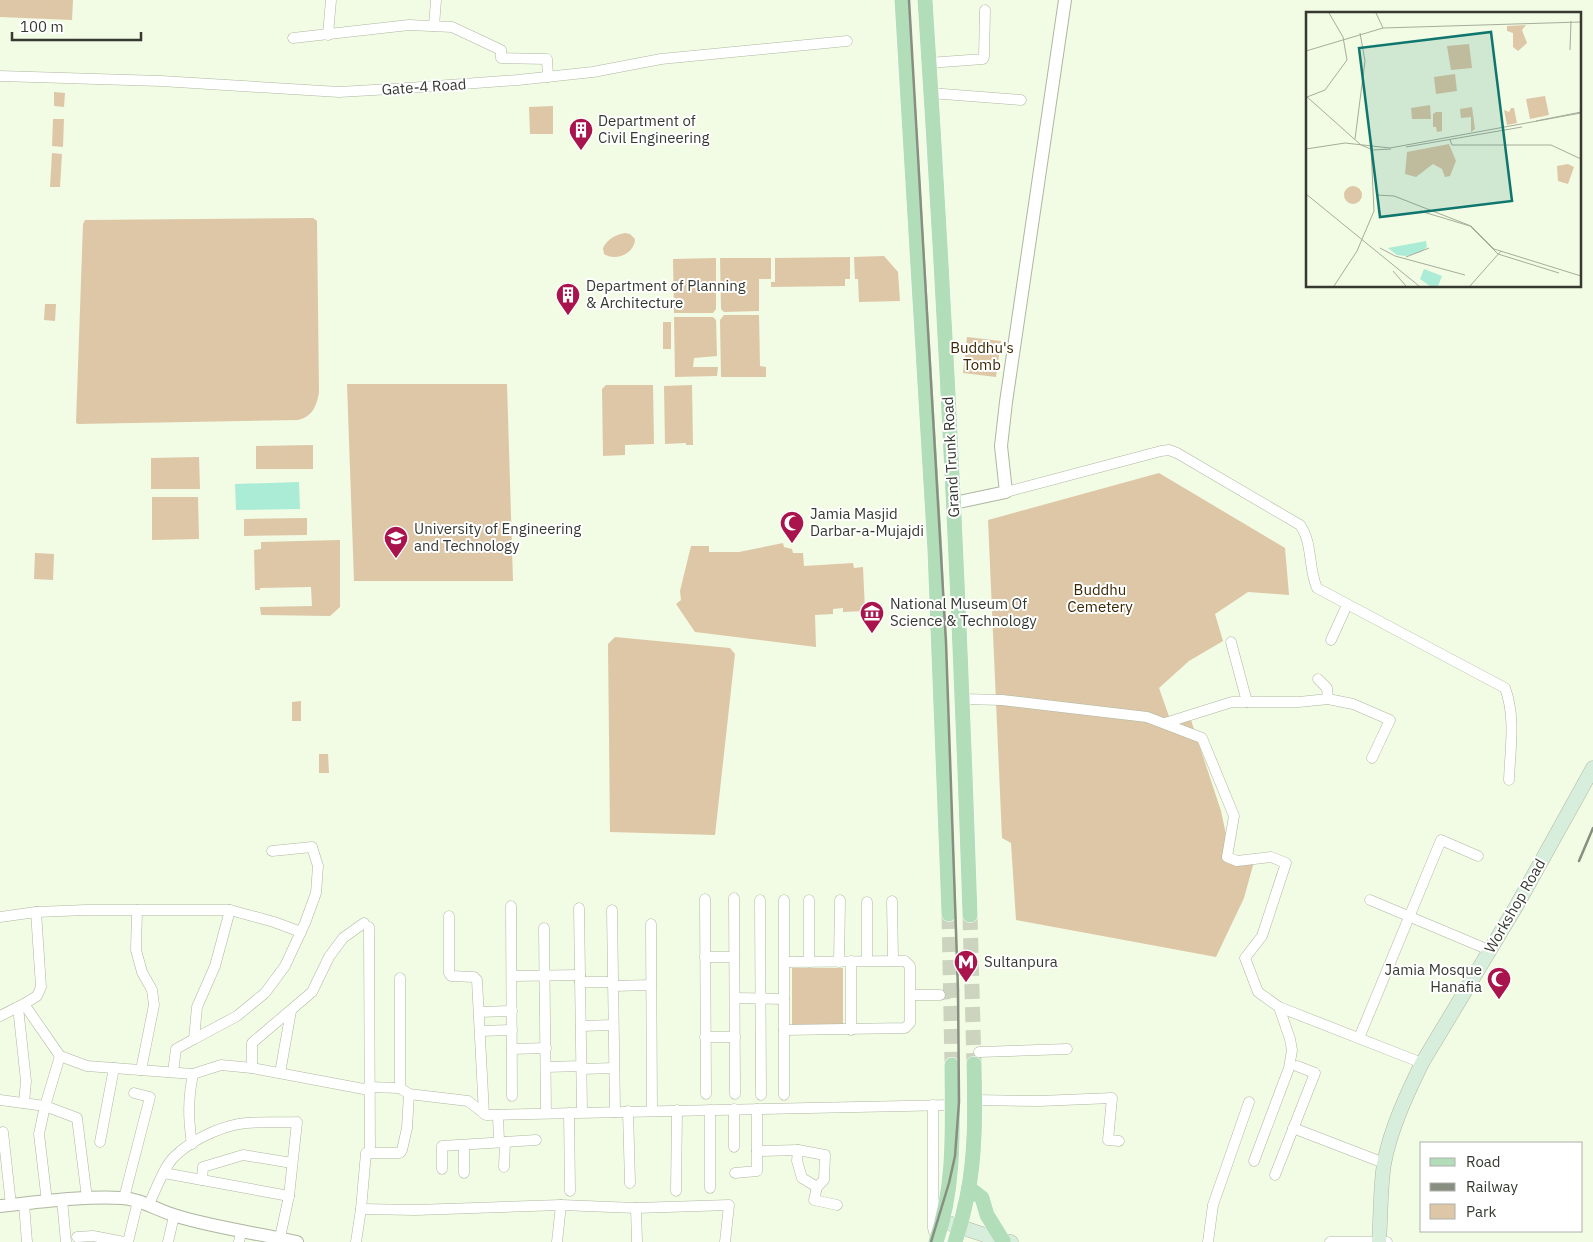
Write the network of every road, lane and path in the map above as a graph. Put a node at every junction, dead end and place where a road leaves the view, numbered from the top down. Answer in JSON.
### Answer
{"nodes":[{"id":1,"x":331,"y":0,"type":"edge"},
{"id":2,"x":436,"y":0,"type":"edge"},
{"id":3,"x":902,"y":0,"type":"edge"},
{"id":4,"x":925,"y":0,"type":"edge"},
{"id":5,"x":1065,"y":0,"type":"edge"},
{"id":6,"x":985,"y":10,"type":"dead end"},
{"id":7,"x":904,"y":20,"type":"junction"},
{"id":8,"x":926,"y":20,"type":"junction"},
{"id":9,"x":434,"y":26,"type":"junction"},
{"id":10,"x":328,"y":35,"type":"junction"},
{"id":11,"x":293,"y":38,"type":"dead end"},
{"id":12,"x":847,"y":41,"type":"dead end"},
{"id":13,"x":928,"y":63,"type":"junction"},
{"id":14,"x":0,"y":76,"type":"edge"},
{"id":15,"x":548,"y":77,"type":"junction"},
{"id":16,"x":930,"y":93,"type":"junction"},
{"id":17,"x":1021,"y":100,"type":"dead end"},
{"id":18,"x":1006,"y":492,"type":"junction"},
{"id":19,"x":954,"y":504,"type":"junction"},
{"id":20,"x":1348,"y":605,"type":"junction"},
{"id":21,"x":1331,"y":640,"type":"dead end"},
{"id":22,"x":1231,"y":642,"type":"dead end"},
{"id":23,"x":1318,"y":679,"type":"dead end"},
{"id":24,"x":962,"y":699,"type":"junction"},
{"id":25,"x":1328,"y":699,"type":"junction"},
{"id":26,"x":1247,"y":702,"type":"junction"},
{"id":27,"x":1165,"y":723,"type":"junction"},
{"id":28,"x":1372,"y":758,"type":"dead end"},
{"id":29,"x":1593,"y":768,"type":"edge"},
{"id":30,"x":1509,"y":780,"type":"dead end"},
{"id":31,"x":272,"y":851,"type":"dead end"},
{"id":32,"x":1478,"y":856,"type":"dead end"},
{"id":33,"x":734,"y":898,"type":"dead end"},
{"id":34,"x":705,"y":899,"type":"dead end"},
{"id":35,"x":760,"y":900,"type":"dead end"},
{"id":36,"x":784,"y":900,"type":"dead end"},
{"id":37,"x":809,"y":900,"type":"dead end"},
{"id":38,"x":840,"y":900,"type":"dead end"},
{"id":39,"x":1370,"y":900,"type":"dead end"},
{"id":40,"x":867,"y":902,"type":"dead end"},
{"id":41,"x":892,"y":902,"type":"dead end"},
{"id":42,"x":511,"y":906,"type":"dead end"},
{"id":43,"x":579,"y":908,"type":"dead end"},
{"id":44,"x":137,"y":910,"type":"junction"},
{"id":45,"x":230,"y":910,"type":"junction"},
{"id":46,"x":612,"y":910,"type":"dead end"},
{"id":47,"x":36,"y":912,"type":"junction"},
{"id":48,"x":949,"y":914,"type":"tunnel mouth"},
{"id":49,"x":970,"y":915,"type":"tunnel mouth"},
{"id":50,"x":449,"y":916,"type":"dead end"},
{"id":51,"x":0,"y":917,"type":"edge"},
{"id":52,"x":1409,"y":917,"type":"junction"},
{"id":53,"x":651,"y":924,"type":"dead end"},
{"id":54,"x":544,"y":928,"type":"dead end"},
{"id":55,"x":301,"y":932,"type":"junction"},
{"id":56,"x":1489,"y":950,"type":"junction"},
{"id":57,"x":734,"y":957,"type":"junction"},
{"id":58,"x":705,"y":958,"type":"junction"},
{"id":59,"x":851,"y":961,"type":"junction"},
{"id":60,"x":867,"y":961,"type":"junction"},
{"id":61,"x":892,"y":961,"type":"junction"},
{"id":62,"x":785,"y":962,"type":"junction"},
{"id":63,"x":809,"y":962,"type":"junction"},
{"id":64,"x":840,"y":962,"type":"junction"},
{"id":65,"x":512,"y":976,"type":"junction"},
{"id":66,"x":544,"y":976,"type":"junction"},
{"id":67,"x":400,"y":978,"type":"dead end"},
{"id":68,"x":580,"y":978,"type":"junction"},
{"id":69,"x":613,"y":984,"type":"junction"},
{"id":70,"x":652,"y":985,"type":"junction"},
{"id":71,"x":940,"y":995,"type":"tunnel mouth"},
{"id":72,"x":911,"y":996,"type":"junction"},
{"id":73,"x":734,"y":998,"type":"junction"},
{"id":74,"x":761,"y":998,"type":"junction"},
{"id":75,"x":784,"y":998,"type":"junction"},
{"id":76,"x":21,"y":1005,"type":"junction"},
{"id":77,"x":1279,"y":1007,"type":"junction"},
{"id":78,"x":291,"y":1010,"type":"junction"},
{"id":79,"x":512,"y":1011,"type":"junction"},
{"id":80,"x":479,"y":1012,"type":"junction"},
{"id":81,"x":0,"y":1016,"type":"edge"},
{"id":82,"x":614,"y":1025,"type":"junction"},
{"id":83,"x":581,"y":1026,"type":"junction"},
{"id":84,"x":512,"y":1030,"type":"junction"},
{"id":85,"x":784,"y":1030,"type":"junction"},
{"id":86,"x":851,"y":1030,"type":"junction"},
{"id":87,"x":480,"y":1031,"type":"junction"},
{"id":88,"x":735,"y":1036,"type":"junction"},
{"id":89,"x":706,"y":1037,"type":"junction"},
{"id":90,"x":1360,"y":1038,"type":"junction"},
{"id":91,"x":194,"y":1039,"type":"junction"},
{"id":92,"x":546,"y":1048,"type":"junction"},
{"id":93,"x":512,"y":1049,"type":"junction"},
{"id":94,"x":1067,"y":1049,"type":"dead end"},
{"id":95,"x":60,"y":1056,"type":"junction"},
{"id":96,"x":976,"y":1058,"type":"joint"},
{"id":97,"x":1422,"y":1063,"type":"junction"},
{"id":98,"x":952,"y":1065,"type":"tunnel mouth"},
{"id":99,"x":1297,"y":1066,"type":"dead end"},
{"id":100,"x":546,"y":1067,"type":"junction"},
{"id":101,"x":582,"y":1067,"type":"junction"},
{"id":102,"x":114,"y":1068,"type":"junction"},
{"id":103,"x":252,"y":1068,"type":"junction"},
{"id":104,"x":614,"y":1068,"type":"junction"},
{"id":105,"x":140,"y":1070,"type":"junction"},
{"id":106,"x":173,"y":1072,"type":"junction"},
{"id":107,"x":280,"y":1073,"type":"junction"},
{"id":108,"x":193,"y":1074,"type":"junction"},
{"id":109,"x":368,"y":1089,"type":"junction"},
{"id":110,"x":405,"y":1091,"type":"junction"},
{"id":111,"x":134,"y":1093,"type":"dead end"},
{"id":112,"x":706,"y":1094,"type":"dead end"},
{"id":113,"x":735,"y":1094,"type":"dead end"},
{"id":114,"x":761,"y":1095,"type":"dead end"},
{"id":115,"x":784,"y":1095,"type":"dead end"},
{"id":116,"x":512,"y":1096,"type":"dead end"},
{"id":117,"x":0,"y":1100,"type":"edge"},
{"id":118,"x":975,"y":1100,"type":"junction"},
{"id":119,"x":1249,"y":1102,"type":"dead end"},
{"id":120,"x":24,"y":1103,"type":"junction"},
{"id":121,"x":934,"y":1105,"type":"junction"},
{"id":122,"x":952,"y":1105,"type":"junction"},
{"id":123,"x":45,"y":1106,"type":"junction"},
{"id":124,"x":734,"y":1109,"type":"junction"},
{"id":125,"x":756,"y":1109,"type":"junction"},
{"id":126,"x":677,"y":1110,"type":"junction"},
{"id":127,"x":710,"y":1110,"type":"junction"},
{"id":128,"x":628,"y":1111,"type":"junction"},
{"id":129,"x":652,"y":1111,"type":"junction"},
{"id":130,"x":582,"y":1112,"type":"junction"},
{"id":131,"x":615,"y":1112,"type":"junction"},
{"id":132,"x":546,"y":1113,"type":"junction"},
{"id":133,"x":569,"y":1113,"type":"junction"},
{"id":134,"x":484,"y":1114,"type":"junction"},
{"id":135,"x":498,"y":1115,"type":"junction"},
{"id":136,"x":1293,"y":1128,"type":"junction"},
{"id":137,"x":4,"y":1132,"type":"dead end"},
{"id":138,"x":536,"y":1140,"type":"dead end"},
{"id":139,"x":1119,"y":1141,"type":"dead end"},
{"id":140,"x":100,"y":1142,"type":"dead end"},
{"id":141,"x":502,"y":1142,"type":"junction"},
{"id":142,"x":192,"y":1144,"type":"junction"},
{"id":143,"x":464,"y":1146,"type":"junction"},
{"id":144,"x":734,"y":1147,"type":"dead end"},
{"id":145,"x":798,"y":1150,"type":"junction"},
{"id":146,"x":757,"y":1151,"type":"junction"},
{"id":147,"x":370,"y":1153,"type":"junction"},
{"id":148,"x":1254,"y":1161,"type":"dead end"},
{"id":149,"x":292,"y":1163,"type":"junction"},
{"id":150,"x":1384,"y":1163,"type":"junction"},
{"id":151,"x":504,"y":1167,"type":"dead end"},
{"id":152,"x":442,"y":1169,"type":"dead end"},
{"id":153,"x":164,"y":1173,"type":"junction"},
{"id":154,"x":464,"y":1173,"type":"dead end"},
{"id":155,"x":735,"y":1173,"type":"dead end"},
{"id":156,"x":1276,"y":1175,"type":"dead end"},
{"id":157,"x":202,"y":1180,"type":"junction"},
{"id":158,"x":630,"y":1183,"type":"dead end"},
{"id":159,"x":817,"y":1187,"type":"junction"},
{"id":160,"x":710,"y":1188,"type":"dead end"},
{"id":161,"x":969,"y":1188,"type":"junction"},
{"id":162,"x":570,"y":1191,"type":"dead end"},
{"id":163,"x":676,"y":1191,"type":"dead end"},
{"id":164,"x":289,"y":1196,"type":"junction"},
{"id":165,"x":87,"y":1198,"type":"junction"},
{"id":166,"x":124,"y":1198,"type":"junction"},
{"id":167,"x":62,"y":1200,"type":"junction"},
{"id":168,"x":47,"y":1202,"type":"junction"},
{"id":169,"x":143,"y":1203,"type":"junction"},
{"id":170,"x":24,"y":1204,"type":"junction"},
{"id":171,"x":561,"y":1205,"type":"junction"},
{"id":172,"x":837,"y":1205,"type":"dead end"},
{"id":173,"x":6,"y":1206,"type":"edge"},
{"id":174,"x":636,"y":1208,"type":"junction"},
{"id":175,"x":361,"y":1209,"type":"junction"},
{"id":176,"x":174,"y":1216,"type":"junction"},
{"id":177,"x":942,"y":1221,"type":"junction"},
{"id":178,"x":960,"y":1226,"type":"junction"},
{"id":179,"x":77,"y":1237,"type":"dead end"},
{"id":180,"x":240,"y":1237,"type":"edge"},
{"id":181,"x":280,"y":1240,"type":"edge"},
{"id":182,"x":938,"y":1241,"type":"edge"},
{"id":183,"x":1007,"y":1241,"type":"edge"},
{"id":184,"x":28,"y":1242,"type":"edge"},
{"id":185,"x":66,"y":1242,"type":"edge"},
{"id":186,"x":124,"y":1242,"type":"edge"},
{"id":187,"x":128,"y":1242,"type":"edge"},
{"id":188,"x":168,"y":1242,"type":"edge"},
{"id":189,"x":297,"y":1242,"type":"edge"},
{"id":190,"x":356,"y":1242,"type":"edge"},
{"id":191,"x":557,"y":1242,"type":"edge"},
{"id":192,"x":637,"y":1242,"type":"edge"},
{"id":193,"x":725,"y":1242,"type":"edge"},
{"id":194,"x":956,"y":1242,"type":"edge"},
{"id":195,"x":1208,"y":1242,"type":"edge"},
{"id":196,"x":1330,"y":1242,"type":"edge"},
{"id":197,"x":1379,"y":1242,"type":"edge"},
{"id":198,"x":1387,"y":1242,"type":"edge"}],
"edges":[{"from":1,"to":10,"type":"street"},
{"from":2,"to":9,"type":"street"},
{"from":3,"to":7,"type":"main road","name":"Grand Trunk Road"},
{"from":4,"to":8,"type":"main road","name":"Grand Trunk Road"},
{"from":5,"to":18,"type":"street"},
{"from":6,"to":13,"type":"street"},
{"from":7,"to":8,"type":"main road"},
{"from":7,"to":48,"type":"main road","name":"Grand Trunk Road"},
{"from":8,"to":13,"type":"main road","name":"Grand Trunk Road"},
{"from":9,"to":10,"type":"street"},
{"from":9,"to":15,"type":"street"},
{"from":10,"to":11,"type":"street"},
{"from":12,"to":15,"type":"street","name":"Gate-4 Road"},
{"from":13,"to":16,"type":"main road","name":"Grand Trunk Road"},
{"from":14,"to":15,"type":"street","name":"Gate-4 Road"},
{"from":16,"to":17,"type":"street"},
{"from":16,"to":19,"type":"main road","name":"Grand Trunk Road"},
{"from":18,"to":19,"type":"street"},
{"from":18,"to":20,"type":"street"},
{"from":19,"to":24,"type":"main road","name":"Grand Trunk Road"},
{"from":20,"to":21,"type":"street"},
{"from":20,"to":30,"type":"street"},
{"from":22,"to":26,"type":"street"},
{"from":23,"to":25,"type":"street"},
{"from":24,"to":27,"type":"street"},
{"from":24,"to":49,"type":"main road","name":"Grand Trunk Road"},
{"from":25,"to":26,"type":"street"},
{"from":25,"to":28,"type":"street"},
{"from":26,"to":27,"type":"street"},
{"from":27,"to":77,"type":"street"},
{"from":29,"to":56,"type":"main road","name":"Workshop Road"},
{"from":31,"to":55,"type":"street"},
{"from":32,"to":52,"type":"street"},
{"from":33,"to":57,"type":"street"},
{"from":34,"to":58,"type":"street"},
{"from":35,"to":74,"type":"street"},
{"from":36,"to":62,"type":"street"},
{"from":37,"to":63,"type":"street"},
{"from":38,"to":64,"type":"street"},
{"from":39,"to":52,"type":"street"},
{"from":40,"to":60,"type":"street"},
{"from":41,"to":61,"type":"street"},
{"from":42,"to":65,"type":"street"},
{"from":43,"to":68,"type":"street"},
{"from":44,"to":45,"type":"street"},
{"from":44,"to":47,"type":"street"},
{"from":44,"to":105,"type":"street"},
{"from":45,"to":55,"type":"street"},
{"from":45,"to":91,"type":"street"},
{"from":46,"to":69,"type":"street"},
{"from":47,"to":51,"type":"street"},
{"from":47,"to":76,"type":"street"},
{"from":50,"to":80,"type":"street"},
{"from":52,"to":56,"type":"street"},
{"from":52,"to":90,"type":"street"},
{"from":53,"to":70,"type":"street"},
{"from":54,"to":66,"type":"street"},
{"from":55,"to":91,"type":"street"},
{"from":56,"to":97,"type":"main road","name":"Workshop Road"},
{"from":57,"to":58,"type":"street"},
{"from":57,"to":73,"type":"street"},
{"from":58,"to":89,"type":"street"},
{"from":59,"to":60,"type":"street"},
{"from":59,"to":64,"type":"street"},
{"from":59,"to":86,"type":"street"},
{"from":60,"to":61,"type":"street"},
{"from":61,"to":72,"type":"street"},
{"from":62,"to":63,"type":"street"},
{"from":62,"to":75,"type":"street"},
{"from":63,"to":64,"type":"street"},
{"from":65,"to":66,"type":"street"},
{"from":65,"to":79,"type":"street"},
{"from":66,"to":68,"type":"street"},
{"from":66,"to":92,"type":"street"},
{"from":67,"to":110,"type":"street"},
{"from":68,"to":69,"type":"street"},
{"from":68,"to":83,"type":"street"},
{"from":69,"to":70,"type":"street"},
{"from":69,"to":82,"type":"street"},
{"from":70,"to":129,"type":"street"},
{"from":71,"to":72,"type":"street"},
{"from":72,"to":86,"type":"street"},
{"from":73,"to":74,"type":"street"},
{"from":73,"to":88,"type":"street"},
{"from":74,"to":75,"type":"street"},
{"from":74,"to":114,"type":"street"},
{"from":75,"to":85,"type":"street"},
{"from":76,"to":81,"type":"street"},
{"from":76,"to":95,"type":"street"},
{"from":76,"to":120,"type":"street"},
{"from":77,"to":90,"type":"street"},
{"from":77,"to":148,"type":"street"},
{"from":78,"to":103,"type":"street"},
{"from":78,"to":107,"type":"street"},
{"from":78,"to":109,"type":"street"},
{"from":79,"to":80,"type":"street"},
{"from":79,"to":84,"type":"street"},
{"from":80,"to":87,"type":"street"},
{"from":82,"to":83,"type":"street"},
{"from":82,"to":104,"type":"street"},
{"from":83,"to":101,"type":"street"},
{"from":84,"to":87,"type":"street"},
{"from":84,"to":93,"type":"street"},
{"from":85,"to":86,"type":"street"},
{"from":85,"to":115,"type":"street"},
{"from":87,"to":134,"type":"street"},
{"from":88,"to":89,"type":"street"},
{"from":88,"to":113,"type":"street"},
{"from":89,"to":112,"type":"street"},
{"from":90,"to":97,"type":"street"},
{"from":91,"to":106,"type":"street"},
{"from":92,"to":93,"type":"street"},
{"from":92,"to":100,"type":"street"},
{"from":93,"to":116,"type":"street"},
{"from":94,"to":96,"type":"street"},
{"from":95,"to":102,"type":"street"},
{"from":95,"to":123,"type":"street"},
{"from":96,"to":118,"type":"main road"},
{"from":97,"to":150,"type":"main road","name":"Workshop Road"},
{"from":98,"to":122,"type":"main road"},
{"from":99,"to":136,"type":"street"},
{"from":100,"to":101,"type":"street"},
{"from":100,"to":132,"type":"street"},
{"from":101,"to":104,"type":"street"},
{"from":101,"to":130,"type":"street"},
{"from":102,"to":105,"type":"street"},
{"from":102,"to":140,"type":"street"},
{"from":103,"to":107,"type":"street"},
{"from":103,"to":108,"type":"street"},
{"from":104,"to":131,"type":"street"},
{"from":105,"to":106,"type":"street"},
{"from":106,"to":108,"type":"street"},
{"from":107,"to":109,"type":"street"},
{"from":108,"to":142,"type":"street"},
{"from":109,"to":110,"type":"street"},
{"from":109,"to":147,"type":"street"},
{"from":110,"to":134,"type":"street"},
{"from":110,"to":147,"type":"street"},
{"from":111,"to":166,"type":"street"},
{"from":117,"to":120,"type":"street"},
{"from":118,"to":139,"type":"street"},
{"from":118,"to":161,"type":"main road"},
{"from":119,"to":195,"type":"street"},
{"from":120,"to":123,"type":"street"},
{"from":121,"to":122,"type":"street"},
{"from":121,"to":125,"type":"street"},
{"from":121,"to":182,"type":"street"},
{"from":122,"to":177,"type":"main road"},
{"from":123,"to":165,"type":"street"},
{"from":123,"to":168,"type":"street"},
{"from":124,"to":125,"type":"street"},
{"from":124,"to":127,"type":"street"},
{"from":124,"to":144,"type":"street"},
{"from":125,"to":146,"type":"street"},
{"from":126,"to":127,"type":"street"},
{"from":126,"to":129,"type":"street"},
{"from":126,"to":163,"type":"street"},
{"from":127,"to":160,"type":"street"},
{"from":128,"to":129,"type":"street"},
{"from":128,"to":131,"type":"street"},
{"from":128,"to":158,"type":"street"},
{"from":130,"to":131,"type":"street"},
{"from":130,"to":133,"type":"street"},
{"from":132,"to":133,"type":"street"},
{"from":132,"to":135,"type":"street"},
{"from":133,"to":162,"type":"street"},
{"from":134,"to":135,"type":"street"},
{"from":135,"to":141,"type":"street"},
{"from":136,"to":150,"type":"street"},
{"from":136,"to":156,"type":"street"},
{"from":137,"to":173,"type":"street"},
{"from":138,"to":141,"type":"street"},
{"from":141,"to":143,"type":"street"},
{"from":141,"to":151,"type":"street"},
{"from":142,"to":149,"type":"street"},
{"from":142,"to":153,"type":"street"},
{"from":143,"to":152,"type":"street"},
{"from":143,"to":154,"type":"street"},
{"from":145,"to":146,"type":"street"},
{"from":145,"to":159,"type":"street"},
{"from":145,"to":159,"type":"street"},
{"from":146,"to":155,"type":"street"},
{"from":147,"to":175,"type":"street"},
{"from":149,"to":157,"type":"street"},
{"from":149,"to":164,"type":"street"},
{"from":150,"to":197,"type":"main road","name":"Workshop Road"},
{"from":153,"to":157,"type":"street"},
{"from":153,"to":169,"type":"street"},
{"from":157,"to":164,"type":"street"},
{"from":159,"to":172,"type":"street"},
{"from":161,"to":178,"type":"main road"},
{"from":161,"to":183,"type":"main road"},
{"from":164,"to":181,"type":"street"},
{"from":165,"to":166,"type":"street"},
{"from":165,"to":167,"type":"street"},
{"from":166,"to":169,"type":"street"},
{"from":167,"to":168,"type":"street"},
{"from":167,"to":185,"type":"street"},
{"from":168,"to":170,"type":"street"},
{"from":169,"to":176,"type":"street"},
{"from":169,"to":187,"type":"street"},
{"from":170,"to":173,"type":"street"},
{"from":170,"to":184,"type":"street"},
{"from":171,"to":174,"type":"street"},
{"from":171,"to":175,"type":"street"},
{"from":171,"to":191,"type":"street"},
{"from":174,"to":192,"type":"street"},
{"from":174,"to":193,"type":"street"},
{"from":175,"to":190,"type":"street"},
{"from":176,"to":180,"type":"street"},
{"from":176,"to":188,"type":"street"},
{"from":177,"to":178,"type":"main road"},
{"from":177,"to":182,"type":"main road"},
{"from":178,"to":183,"type":"main road"},
{"from":178,"to":194,"type":"main road"},
{"from":179,"to":186,"type":"street"},
{"from":180,"to":181,"type":"street"},
{"from":181,"to":189,"type":"street"},
{"from":196,"to":197,"type":"street"},
{"from":197,"to":198,"type":"street"}]}
